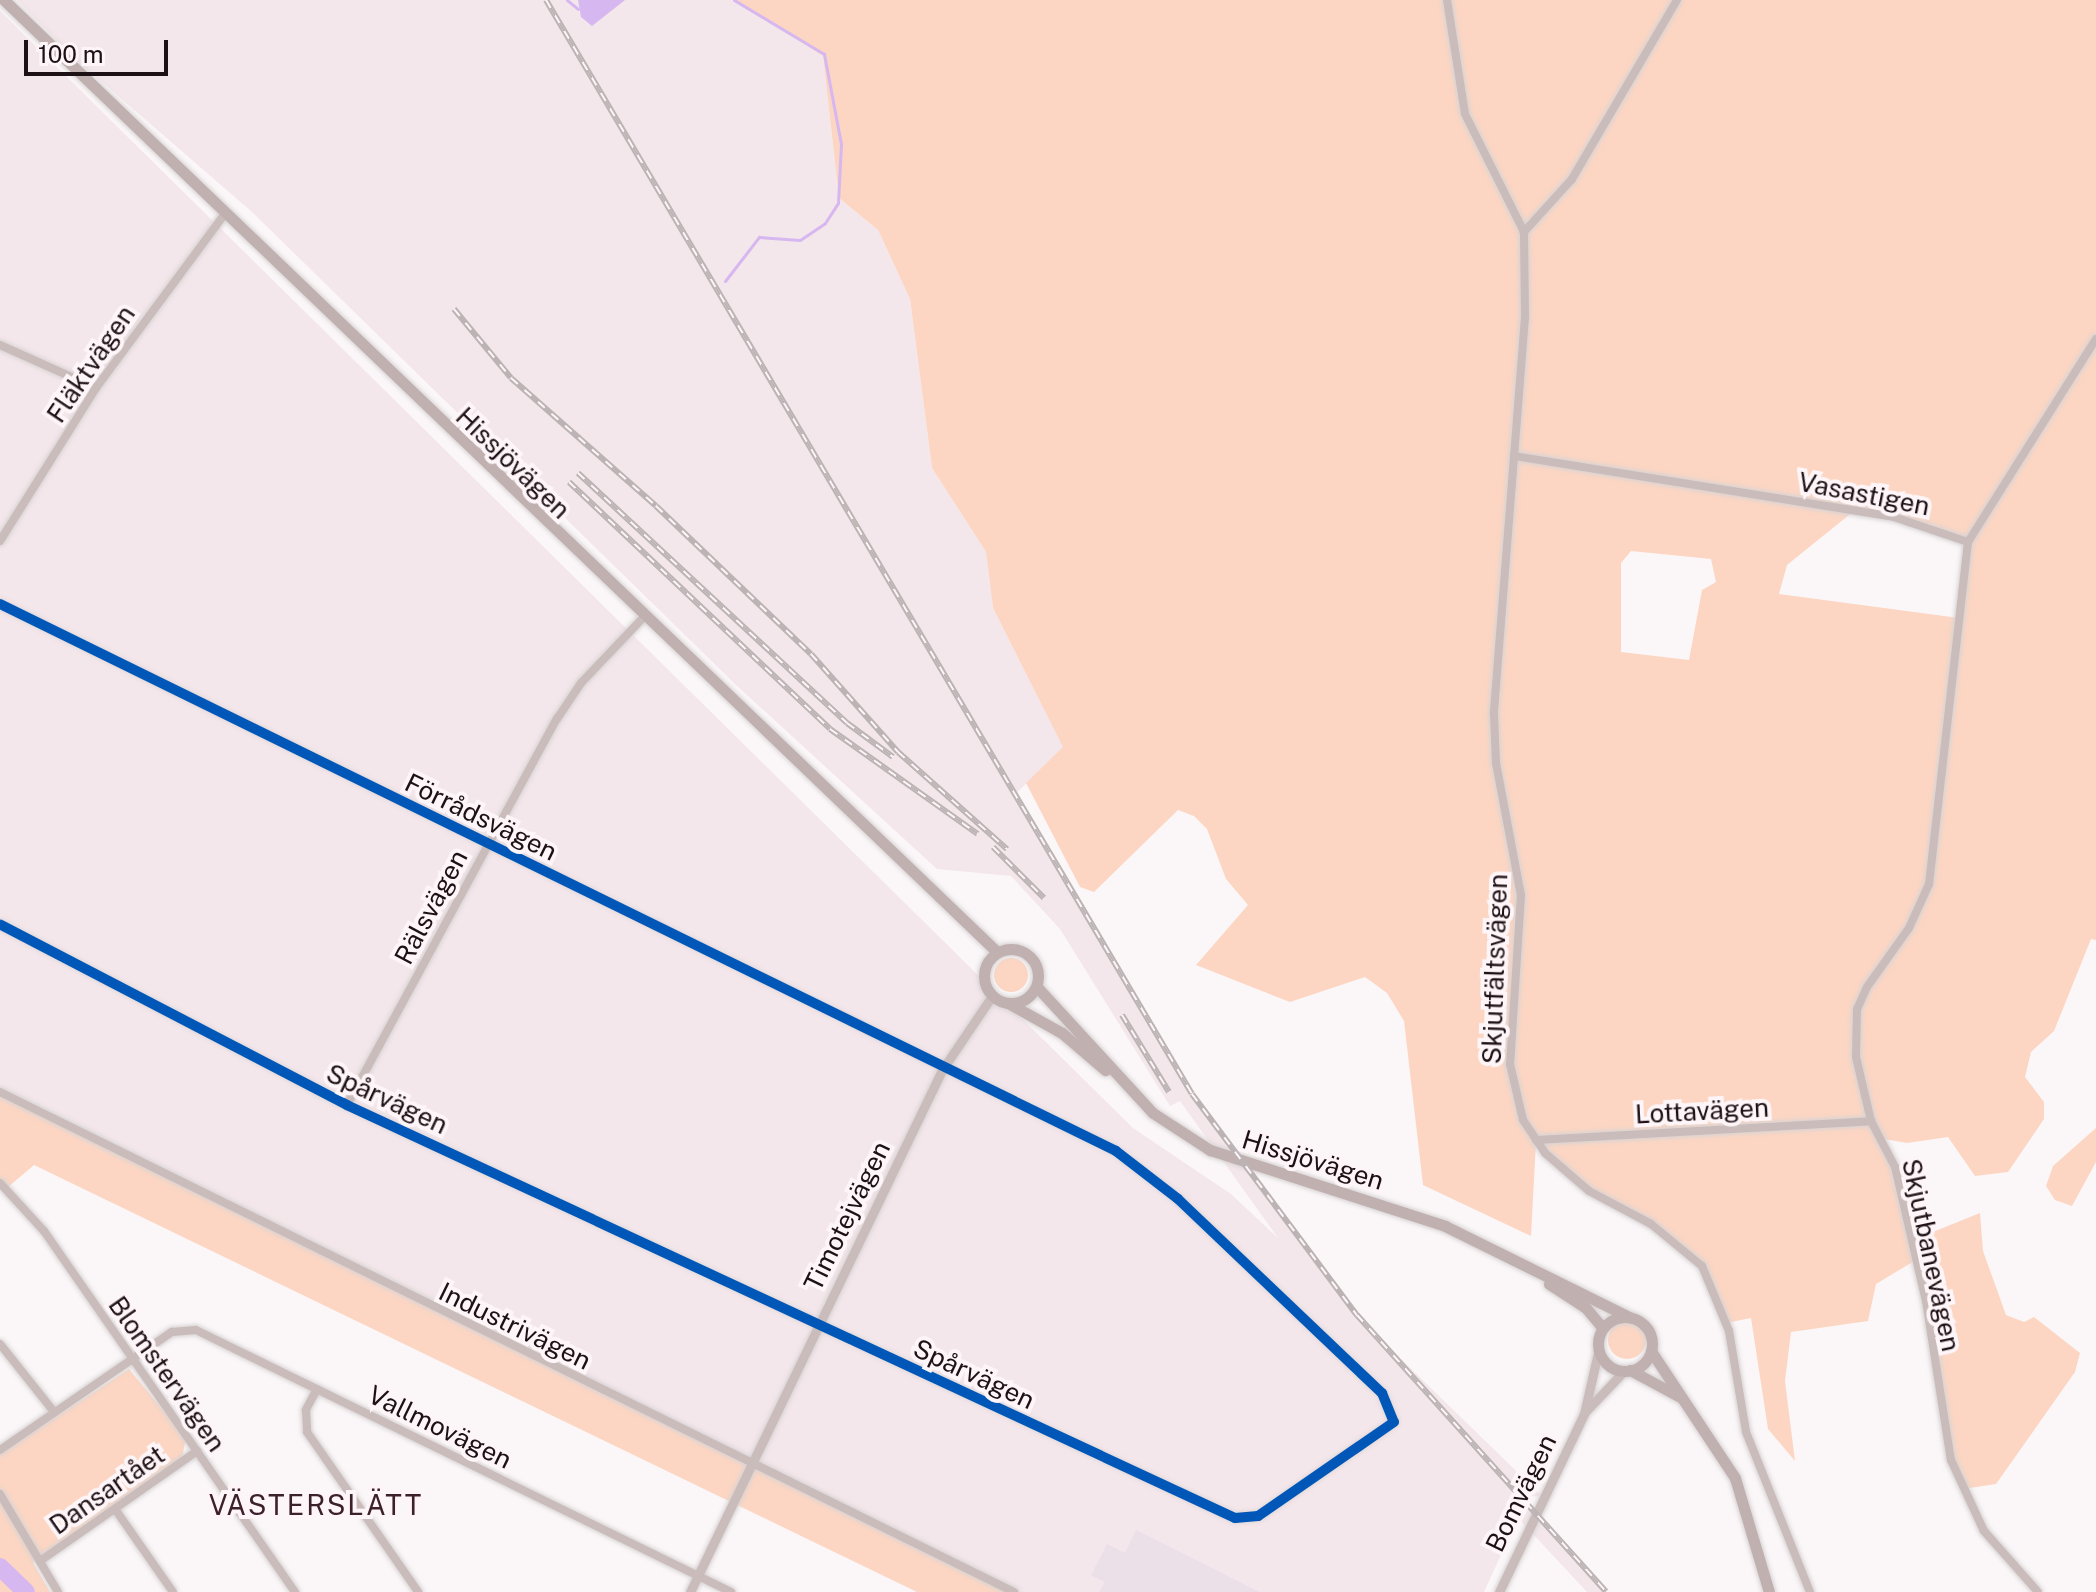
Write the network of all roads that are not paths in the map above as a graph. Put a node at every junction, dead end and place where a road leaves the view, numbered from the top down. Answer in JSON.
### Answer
{"nodes":[{"id":1,"x":4,"y":0,"type":"edge"},
{"id":2,"x":1447,"y":0,"type":"edge"},
{"id":3,"x":1677,"y":0,"type":"edge"},
{"id":4,"x":224,"y":215,"type":"junction"},
{"id":5,"x":1524,"y":232,"type":"junction"},
{"id":6,"x":2096,"y":339,"type":"edge"},
{"id":7,"x":0,"y":345,"type":"edge"},
{"id":8,"x":96,"y":388,"type":"junction"},
{"id":9,"x":1514,"y":456,"type":"junction"},
{"id":10,"x":0,"y":541,"type":"edge"},
{"id":11,"x":1968,"y":542,"type":"junction"},
{"id":12,"x":0,"y":604,"type":"edge"},
{"id":13,"x":642,"y":619,"type":"junction"},
{"id":14,"x":487,"y":845,"type":"junction"},
{"id":15,"x":0,"y":924,"type":"edge"},
{"id":16,"x":997,"y":952,"type":"junction"},
{"id":17,"x":1037,"y":987,"type":"junction"},
{"id":18,"x":992,"y":996,"type":"junction"},
{"id":19,"x":1008,"y":1003,"type":"junction"},
{"id":20,"x":942,"y":1070,"type":"junction"},
{"id":21,"x":1128,"y":1088,"type":"junction"},
{"id":22,"x":0,"y":1092,"type":"edge"},
{"id":23,"x":347,"y":1105,"type":"junction"},
{"id":24,"x":1871,"y":1121,"type":"junction"},
{"id":25,"x":1536,"y":1140,"type":"junction"},
{"id":26,"x":0,"y":1183,"type":"edge"},
{"id":27,"x":1498,"y":1251,"type":"junction"},
{"id":28,"x":1627,"y":1316,"type":"junction"},
{"id":29,"x":817,"y":1325,"type":"junction"},
{"id":30,"x":1603,"y":1328,"type":"junction"},
{"id":31,"x":0,"y":1344,"type":"edge"},
{"id":32,"x":1599,"y":1348,"type":"junction"},
{"id":33,"x":1651,"y":1351,"type":"junction"},
{"id":34,"x":133,"y":1358,"type":"junction"},
{"id":35,"x":1627,"y":1370,"type":"junction"},
{"id":36,"x":317,"y":1389,"type":"junction"},
{"id":37,"x":1692,"y":1405,"type":"junction"},
{"id":38,"x":54,"y":1412,"type":"junction"},
{"id":39,"x":1584,"y":1414,"type":"junction"},
{"id":40,"x":0,"y":1450,"type":"edge"},
{"id":41,"x":197,"y":1451,"type":"junction"},
{"id":42,"x":748,"y":1464,"type":"junction"},
{"id":43,"x":0,"y":1494,"type":"edge"},
{"id":44,"x":115,"y":1509,"type":"junction"},
{"id":45,"x":40,"y":1561,"type":"junction"},
{"id":46,"x":698,"y":1576,"type":"junction"},
{"id":47,"x":58,"y":1592,"type":"edge"},
{"id":48,"x":173,"y":1592,"type":"edge"},
{"id":49,"x":295,"y":1592,"type":"edge"},
{"id":50,"x":418,"y":1592,"type":"edge"},
{"id":51,"x":690,"y":1592,"type":"edge"},
{"id":52,"x":731,"y":1592,"type":"edge"},
{"id":53,"x":1014,"y":1592,"type":"edge"},
{"id":54,"x":1499,"y":1592,"type":"edge"},
{"id":55,"x":1769,"y":1592,"type":"edge"},
{"id":56,"x":1810,"y":1592,"type":"edge"},
{"id":57,"x":2038,"y":1592,"type":"edge"}],
"edges":[{"from":1,"to":4,"type":"main road","name":"Hissjövägen"},
{"from":2,"to":5,"type":"street"},
{"from":3,"to":5,"type":"street"},
{"from":4,"to":8,"type":"street","name":"Fläktvägen"},
{"from":4,"to":13,"type":"main road","name":"Hissjövägen"},
{"from":5,"to":9,"type":"street","name":"Skjutfältsvägen"},
{"from":6,"to":11,"type":"street"},
{"from":7,"to":8,"type":"street"},
{"from":8,"to":10,"type":"street","name":"Fläktvägen"},
{"from":9,"to":11,"type":"street","name":"Vasastigen"},
{"from":9,"to":25,"type":"street","name":"Skjutfältsvägen"},
{"from":11,"to":24,"type":"street","name":"Skjutbanevägen"},
{"from":12,"to":14,"type":"street","name":"Förrådsvägen"},
{"from":13,"to":14,"type":"street","name":"Rälsvägen"},
{"from":13,"to":16,"type":"main road","name":"Hissjövägen"},
{"from":14,"to":20,"type":"street","name":"Förrådsvägen"},
{"from":14,"to":23,"type":"street","name":"Rälsvägen"},
{"from":15,"to":23,"type":"street","name":"Spårvägen"},
{"from":16,"to":17,"type":"main road"},
{"from":16,"to":18,"type":"main road"},
{"from":17,"to":19,"type":"main road"},
{"from":17,"to":21,"type":"main road","name":"Hissjövägen"},
{"from":18,"to":19,"type":"main road"},
{"from":18,"to":20,"type":"street","name":"Timotejvägen"},
{"from":19,"to":21,"type":"main road","name":"Hissjövägen"},
{"from":20,"to":29,"type":"street","name":"Timotejvägen"},
{"from":20,"to":29,"type":"street","name":"Spårvägen"},
{"from":21,"to":27,"type":"main road","name":"Hissjövägen"},
{"from":22,"to":42,"type":"street","name":"Industrivägen"},
{"from":23,"to":29,"type":"street","name":"Spårvägen"},
{"from":24,"to":25,"type":"street","name":"Lottavägen"},
{"from":24,"to":57,"type":"street","name":"Skjutbanevägen"},
{"from":25,"to":56,"type":"street","name":"Skjutfältsvägen"},
{"from":26,"to":34,"type":"street","name":"Blomstervägen"},
{"from":27,"to":28,"type":"main road","name":"Hissjövägen"},
{"from":27,"to":30,"type":"main road","name":"Hissjövägen"},
{"from":28,"to":30,"type":"main road"},
{"from":28,"to":33,"type":"main road"},
{"from":29,"to":42,"type":"street","name":"Timotejvägen"},
{"from":30,"to":32,"type":"main road"},
{"from":31,"to":38,"type":"street"},
{"from":32,"to":35,"type":"main road"},
{"from":32,"to":39,"type":"street","name":"Bomvägen"},
{"from":33,"to":35,"type":"main road"},
{"from":33,"to":37,"type":"main road"},
{"from":34,"to":36,"type":"street","name":"Vallmovägen"},
{"from":34,"to":38,"type":"street","name":"Vallmovägen"},
{"from":34,"to":41,"type":"street","name":"Blomstervägen"},
{"from":35,"to":37,"type":"main road"},
{"from":35,"to":39,"type":"street","name":"Bomvägen"},
{"from":36,"to":46,"type":"street","name":"Vallmovägen"},
{"from":36,"to":50,"type":"street"},
{"from":37,"to":55,"type":"main road"},
{"from":38,"to":40,"type":"street","name":"Vallmovägen"},
{"from":39,"to":54,"type":"street","name":"Bomvägen"},
{"from":41,"to":44,"type":"street","name":"Dansartået"},
{"from":41,"to":49,"type":"street","name":"Blomstervägen"},
{"from":42,"to":46,"type":"street","name":"Timotejvägen"},
{"from":42,"to":53,"type":"street","name":"Industrivägen"},
{"from":43,"to":45,"type":"street"},
{"from":44,"to":45,"type":"street","name":"Dansartået"},
{"from":44,"to":48,"type":"street"},
{"from":45,"to":47,"type":"street"},
{"from":46,"to":51,"type":"street","name":"Timotejvägen"},
{"from":46,"to":52,"type":"street","name":"Vallmovägen"}]}
